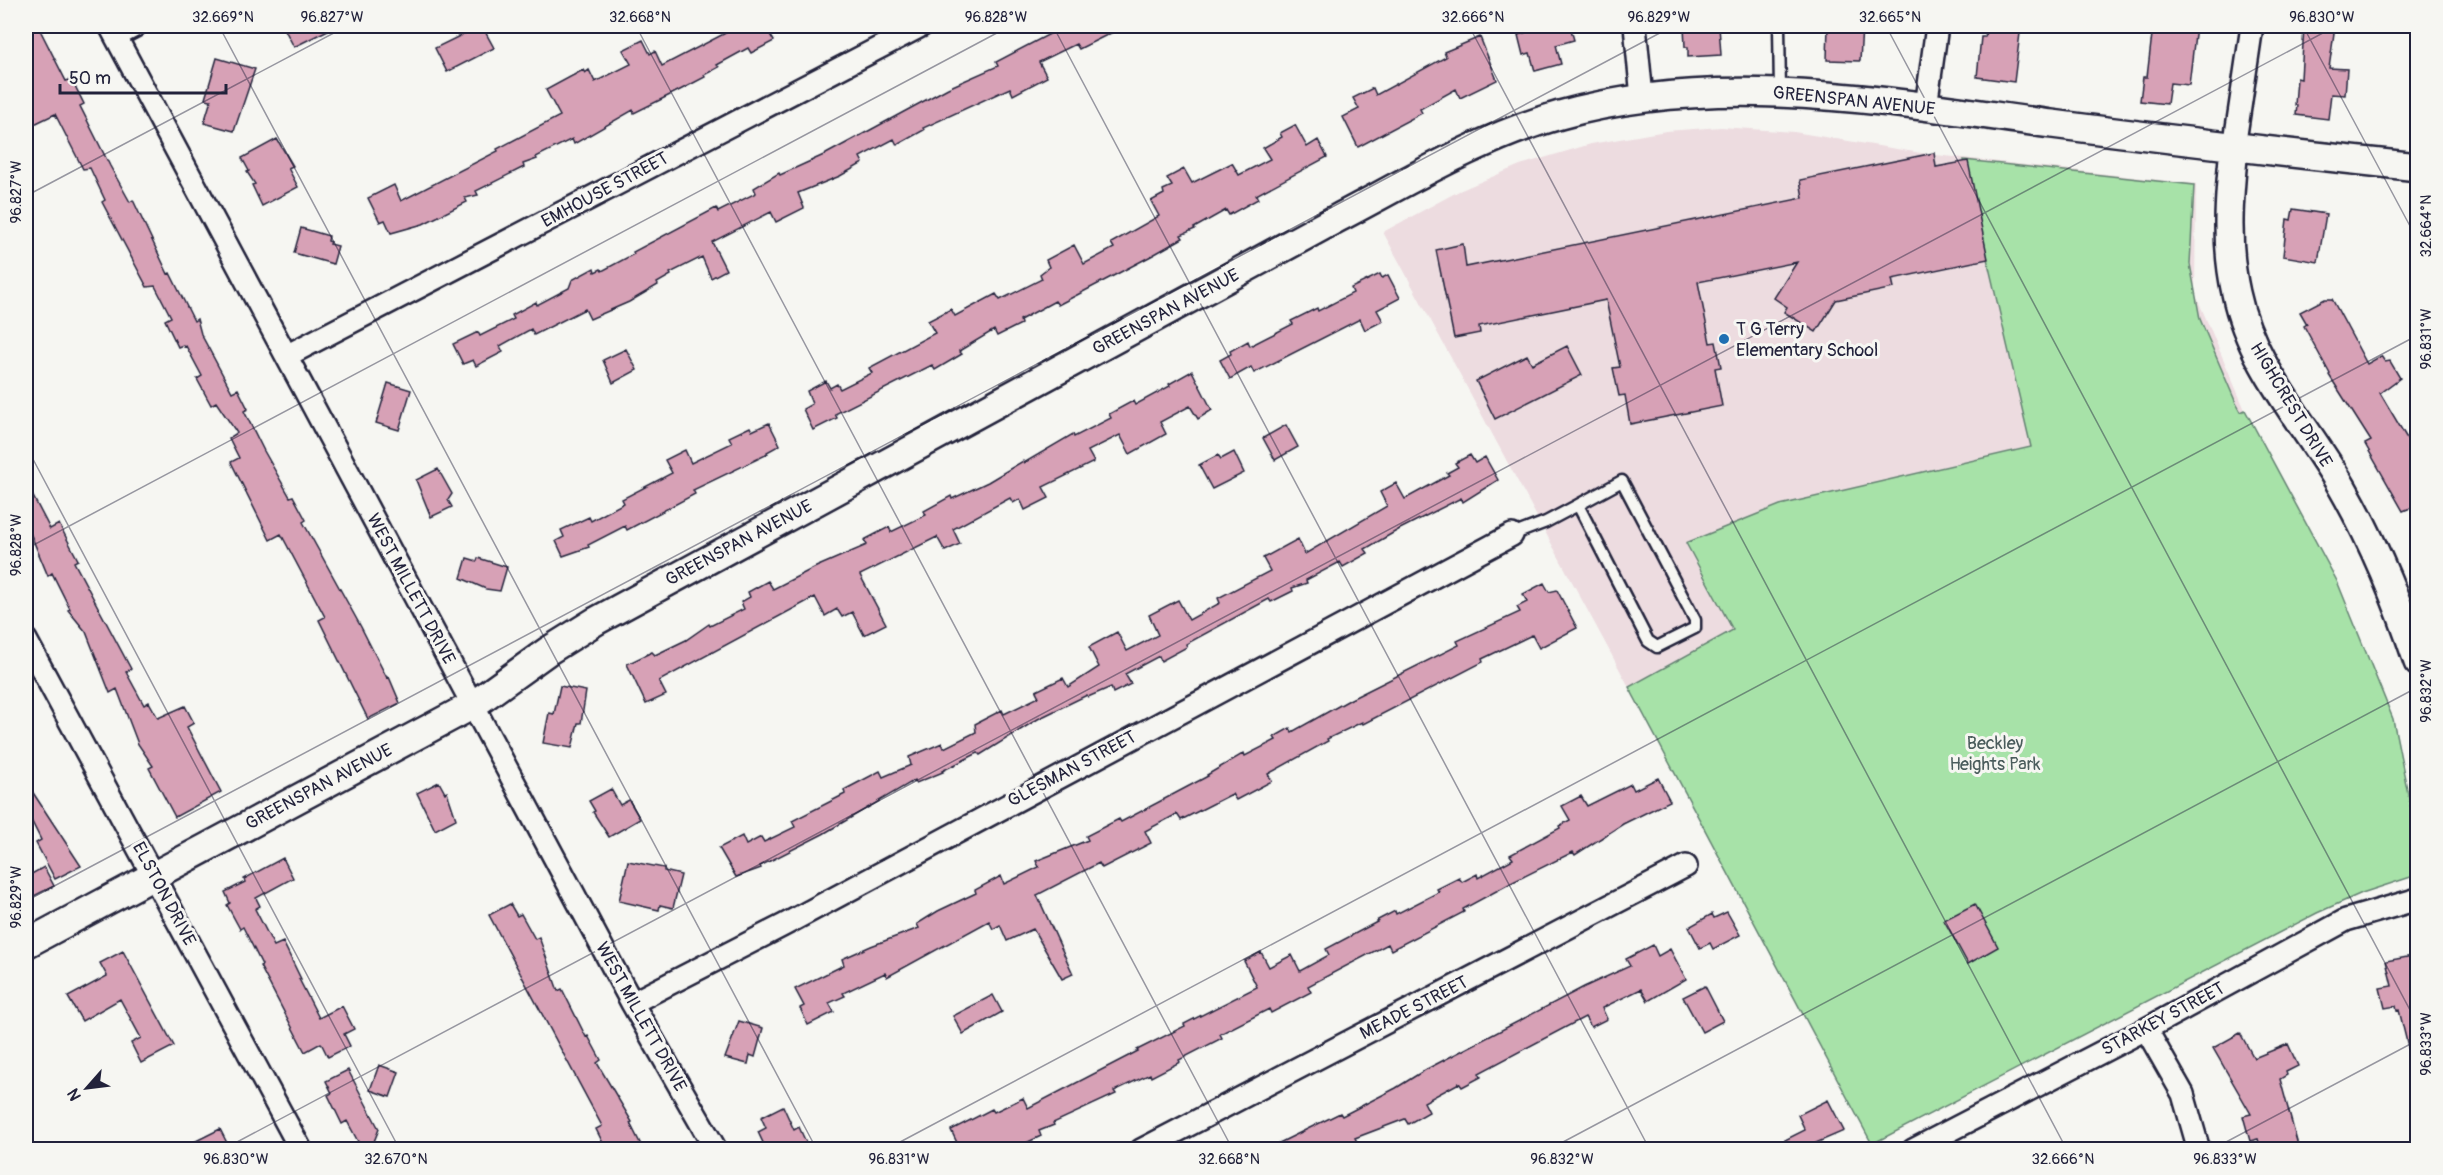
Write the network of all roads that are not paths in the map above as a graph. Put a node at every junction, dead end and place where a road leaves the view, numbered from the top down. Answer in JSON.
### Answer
{"nodes":[{"id":1,"x":135,"y":26,"type":"edge"},
{"id":2,"x":921,"y":26,"type":"edge"},
{"id":3,"x":1635,"y":26,"type":"edge"},
{"id":4,"x":1779,"y":26,"type":"edge"},
{"id":5,"x":1937,"y":26,"type":"edge"},
{"id":6,"x":2252,"y":26,"type":"edge"},
{"id":7,"x":113,"y":31,"type":"edge"},
{"id":8,"x":1780,"y":92,"type":"junction"},
{"id":9,"x":1642,"y":97,"type":"junction"},
{"id":10,"x":1926,"y":107,"type":"junction"},
{"id":11,"x":2234,"y":148,"type":"junction"},
{"id":12,"x":2418,"y":166,"type":"edge"},
{"id":13,"x":288,"y":355,"type":"junction"},
{"id":14,"x":1578,"y":505,"type":"junction"},
{"id":15,"x":1512,"y":535,"type":"joint"},
{"id":16,"x":26,"y":640,"type":"edge"},
{"id":17,"x":2418,"y":662,"type":"edge"},
{"id":18,"x":473,"y":705,"type":"junction"},
{"id":19,"x":1686,"y":866,"type":"dead end"},
{"id":20,"x":154,"y":876,"type":"junction"},
{"id":21,"x":2418,"y":899,"type":"edge"},
{"id":22,"x":26,"y":944,"type":"edge"},
{"id":23,"x":633,"y":1003,"type":"junction"},
{"id":24,"x":2146,"y":1029,"type":"junction"},
{"id":25,"x":301,"y":1149,"type":"edge"},
{"id":26,"x":716,"y":1149,"type":"edge"},
{"id":27,"x":1141,"y":1149,"type":"edge"},
{"id":28,"x":1913,"y":1149,"type":"edge"},
{"id":29,"x":2199,"y":1149,"type":"edge"}],
"edges":[{"from":1,"to":7,"type":"street"},
{"from":2,"to":13,"type":"street","name":"EMHOUSE STREET"},
{"from":3,"to":9,"type":"street"},
{"from":4,"to":8,"type":"lane"},
{"from":5,"to":10,"type":"street"},
{"from":6,"to":11,"type":"street","name":"HIGHCREST DRIVE"},
{"from":7,"to":13,"type":"street","name":"WEST MILLETT DRIVE"},
{"from":8,"to":9,"type":"street","name":"GREENSPAN AVENUE"},
{"from":8,"to":10,"type":"street","name":"GREENSPAN AVENUE"},
{"from":9,"to":18,"type":"street","name":"GREENSPAN AVENUE"},
{"from":10,"to":11,"type":"street","name":"GREENSPAN AVENUE"},
{"from":11,"to":12,"type":"street","name":"GREENSPAN AVENUE"},
{"from":11,"to":17,"type":"street","name":"HIGHCREST DRIVE"},
{"from":13,"to":18,"type":"street","name":"WEST MILLETT DRIVE"},
{"from":14,"to":14,"type":"lane"},
{"from":14,"to":15,"type":"lane"},
{"from":15,"to":23,"type":"street","name":"GLESMAN STREET"},
{"from":16,"to":20,"type":"street","name":"ELSTON DRIVE"},
{"from":18,"to":20,"type":"street","name":"GREENSPAN AVENUE"},
{"from":18,"to":23,"type":"street","name":"WEST MILLETT DRIVE"},
{"from":19,"to":27,"type":"street","name":"MEADE STREET"},
{"from":20,"to":22,"type":"street","name":"GREENSPAN AVENUE"},
{"from":20,"to":25,"type":"street","name":"ELSTON DRIVE"},
{"from":21,"to":24,"type":"street","name":"STARKEY STREET"},
{"from":23,"to":26,"type":"street","name":"WEST MILLETT DRIVE"},
{"from":24,"to":28,"type":"street","name":"STARKEY STREET"},
{"from":24,"to":29,"type":"street"}]}
